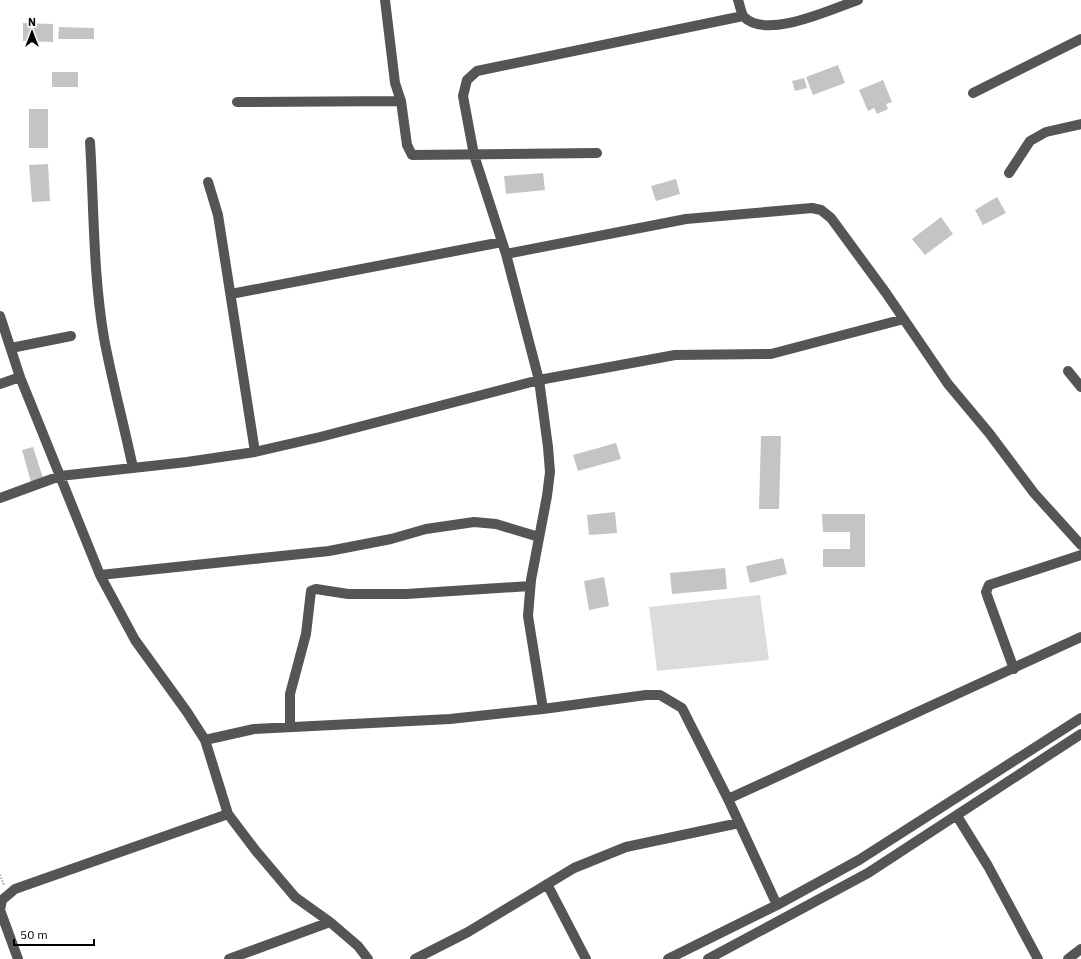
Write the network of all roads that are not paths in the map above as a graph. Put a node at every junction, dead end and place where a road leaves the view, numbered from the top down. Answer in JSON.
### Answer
{"nodes":[{"id":1,"x":385,"y":0,"type":"edge"},
{"id":2,"x":738,"y":0,"type":"edge"},
{"id":3,"x":858,"y":0,"type":"edge"},
{"id":4,"x":743,"y":16,"type":"junction"},
{"id":5,"x":1081,"y":39,"type":"edge"},
{"id":6,"x":973,"y":94,"type":"dead end"},
{"id":7,"x":401,"y":101,"type":"junction"},
{"id":8,"x":237,"y":102,"type":"dead end"},
{"id":9,"x":1081,"y":124,"type":"edge"},
{"id":10,"x":90,"y":142,"type":"dead end"},
{"id":11,"x":597,"y":153,"type":"dead end"},
{"id":12,"x":474,"y":155,"type":"junction"},
{"id":13,"x":1009,"y":173,"type":"dead end"},
{"id":14,"x":208,"y":182,"type":"dead end"},
{"id":15,"x":502,"y":242,"type":"junction"},
{"id":16,"x":506,"y":254,"type":"junction"},
{"id":17,"x":231,"y":294,"type":"junction"},
{"id":18,"x":0,"y":316,"type":"edge"},
{"id":19,"x":904,"y":319,"type":"junction"},
{"id":20,"x":71,"y":336,"type":"dead end"},
{"id":21,"x":10,"y":348,"type":"junction"},
{"id":22,"x":1068,"y":371,"type":"dead end"},
{"id":23,"x":20,"y":377,"type":"junction"},
{"id":24,"x":539,"y":380,"type":"junction"},
{"id":25,"x":0,"y":384,"type":"edge"},
{"id":26,"x":1081,"y":387,"type":"edge"},
{"id":27,"x":255,"y":452,"type":"junction"},
{"id":28,"x":134,"y":468,"type":"junction"},
{"id":29,"x":60,"y":476,"type":"junction"},
{"id":30,"x":0,"y":498,"type":"edge"},
{"id":31,"x":539,"y":537,"type":"junction"},
{"id":32,"x":1081,"y":545,"type":"edge"},
{"id":33,"x":1081,"y":555,"type":"edge"},
{"id":34,"x":100,"y":575,"type":"junction"},
{"id":35,"x":530,"y":586,"type":"junction"},
{"id":36,"x":1081,"y":637,"type":"edge"},
{"id":37,"x":1014,"y":669,"type":"junction"},
{"id":38,"x":543,"y":709,"type":"junction"},
{"id":39,"x":1081,"y":719,"type":"edge"},
{"id":40,"x":290,"y":727,"type":"junction"},
{"id":41,"x":1081,"y":734,"type":"edge"},
{"id":42,"x":205,"y":740,"type":"junction"},
{"id":43,"x":728,"y":799,"type":"junction"},
{"id":44,"x":228,"y":814,"type":"junction"},
{"id":45,"x":957,"y":816,"type":"junction"},
{"id":46,"x":739,"y":824,"type":"junction"},
{"id":47,"x":547,"y":884,"type":"junction"},
{"id":48,"x":777,"y":905,"type":"junction"},
{"id":49,"x":330,"y":922,"type":"junction"},
{"id":50,"x":1081,"y":949,"type":"edge"},
{"id":51,"x":18,"y":959,"type":"edge"},
{"id":52,"x":229,"y":959,"type":"edge"},
{"id":53,"x":368,"y":959,"type":"edge"},
{"id":54,"x":414,"y":959,"type":"edge"},
{"id":55,"x":586,"y":959,"type":"edge"},
{"id":56,"x":668,"y":959,"type":"edge"},
{"id":57,"x":708,"y":959,"type":"edge"},
{"id":58,"x":1038,"y":959,"type":"edge"},
{"id":59,"x":1068,"y":959,"type":"edge"}],
"edges":[{"from":1,"to":7,"type":"street"},
{"from":2,"to":4,"type":"street"},
{"from":3,"to":4,"type":"street"},
{"from":4,"to":12,"type":"street"},
{"from":5,"to":6,"type":"street"},
{"from":7,"to":8,"type":"street"},
{"from":7,"to":12,"type":"street"},
{"from":9,"to":13,"type":"street"},
{"from":10,"to":28,"type":"street"},
{"from":11,"to":12,"type":"street"},
{"from":12,"to":15,"type":"street"},
{"from":14,"to":17,"type":"street"},
{"from":15,"to":16,"type":"street"},
{"from":15,"to":17,"type":"street"},
{"from":16,"to":19,"type":"street"},
{"from":16,"to":24,"type":"street"},
{"from":17,"to":27,"type":"street"},
{"from":18,"to":21,"type":"street"},
{"from":19,"to":24,"type":"street"},
{"from":19,"to":32,"type":"street"},
{"from":20,"to":21,"type":"street"},
{"from":21,"to":23,"type":"street"},
{"from":22,"to":26,"type":"street"},
{"from":23,"to":25,"type":"street"},
{"from":23,"to":29,"type":"street"},
{"from":24,"to":27,"type":"street"},
{"from":24,"to":31,"type":"street"},
{"from":27,"to":28,"type":"street"},
{"from":28,"to":29,"type":"street"},
{"from":29,"to":30,"type":"street"},
{"from":29,"to":34,"type":"street"},
{"from":31,"to":34,"type":"street"},
{"from":31,"to":35,"type":"street"},
{"from":33,"to":37,"type":"street"},
{"from":34,"to":42,"type":"street"},
{"from":35,"to":38,"type":"street"},
{"from":35,"to":40,"type":"street"},
{"from":36,"to":37,"type":"street"},
{"from":37,"to":43,"type":"street"},
{"from":38,"to":40,"type":"street"},
{"from":38,"to":43,"type":"street"},
{"from":39,"to":48,"type":"street"},
{"from":40,"to":42,"type":"street"},
{"from":41,"to":45,"type":"street"},
{"from":42,"to":44,"type":"street"},
{"from":43,"to":46,"type":"street"},
{"from":44,"to":49,"type":"street"},
{"from":44,"to":51,"type":"street"},
{"from":45,"to":57,"type":"street"},
{"from":45,"to":58,"type":"street"},
{"from":46,"to":47,"type":"street"},
{"from":46,"to":48,"type":"street"},
{"from":47,"to":54,"type":"street"},
{"from":47,"to":55,"type":"street"},
{"from":48,"to":56,"type":"street"},
{"from":49,"to":52,"type":"street"},
{"from":49,"to":53,"type":"street"},
{"from":50,"to":59,"type":"street"}]}
